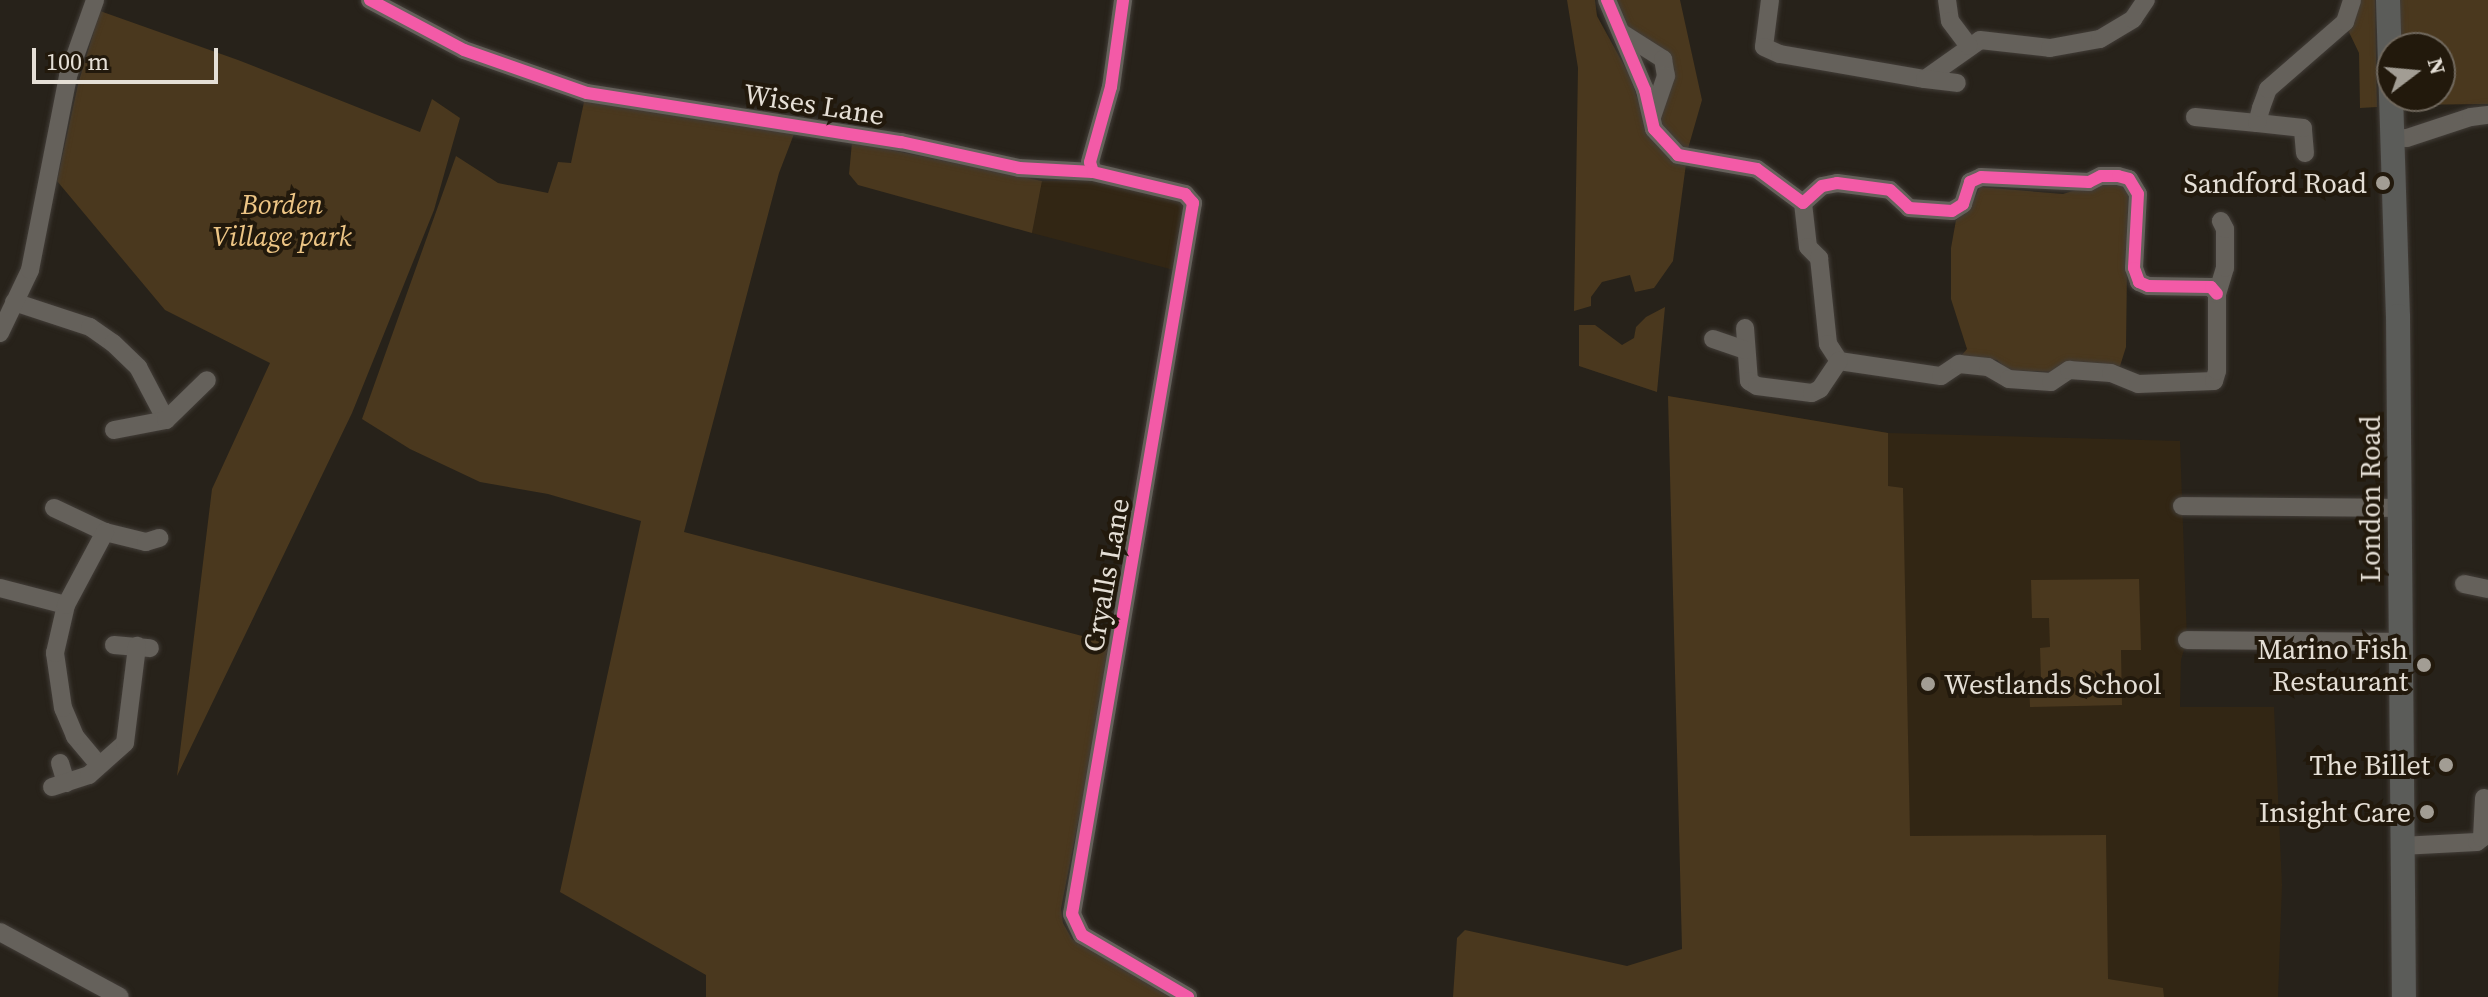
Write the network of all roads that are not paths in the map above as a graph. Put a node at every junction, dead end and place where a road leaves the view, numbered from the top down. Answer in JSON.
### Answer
{"nodes":[{"id":1,"x":95,"y":0,"type":"edge"},
{"id":2,"x":370,"y":0,"type":"edge"},
{"id":3,"x":1123,"y":0,"type":"edge"},
{"id":4,"x":1607,"y":0,"type":"edge"},
{"id":5,"x":1770,"y":0,"type":"edge"},
{"id":6,"x":1947,"y":0,"type":"edge"},
{"id":7,"x":2146,"y":0,"type":"edge"},
{"id":8,"x":2352,"y":0,"type":"edge"},
{"id":9,"x":2388,"y":0,"type":"edge"},
{"id":10,"x":1619,"y":31,"type":"junction"},
{"id":11,"x":1969,"y":46,"type":"junction"},
{"id":12,"x":1925,"y":79,"type":"junction"},
{"id":13,"x":1957,"y":83,"type":"dead end"},
{"id":14,"x":2488,"y":115,"type":"edge"},
{"id":15,"x":2195,"y":117,"type":"dead end"},
{"id":16,"x":1651,"y":119,"type":"junction"},
{"id":17,"x":2257,"y":123,"type":"junction"},
{"id":18,"x":2391,"y":139,"type":"junction"},
{"id":19,"x":2305,"y":153,"type":"dead end"},
{"id":20,"x":1093,"y":172,"type":"junction"},
{"id":21,"x":1803,"y":203,"type":"junction"},
{"id":22,"x":2218,"y":227,"type":"dead end"},
{"id":23,"x":2217,"y":294,"type":"junction"},
{"id":24,"x":14,"y":302,"type":"junction"},
{"id":25,"x":1745,"y":328,"type":"dead end"},
{"id":26,"x":0,"y":333,"type":"edge"},
{"id":27,"x":1713,"y":339,"type":"dead end"},
{"id":28,"x":1745,"y":350,"type":"junction"},
{"id":29,"x":1839,"y":361,"type":"junction"},
{"id":30,"x":207,"y":380,"type":"dead end"},
{"id":31,"x":166,"y":420,"type":"junction"},
{"id":32,"x":114,"y":430,"type":"dead end"},
{"id":33,"x":2182,"y":506,"type":"dead end"},
{"id":34,"x":2401,"y":508,"type":"junction"},
{"id":35,"x":52,"y":509,"type":"dead end"},
{"id":36,"x":105,"y":532,"type":"junction"},
{"id":37,"x":151,"y":546,"type":"dead end"},
{"id":38,"x":2464,"y":584,"type":"dead end"},
{"id":39,"x":0,"y":588,"type":"edge"},
{"id":40,"x":2488,"y":589,"type":"edge"},
{"id":41,"x":66,"y":605,"type":"junction"},
{"id":42,"x":2187,"y":640,"type":"dead end"},
{"id":43,"x":2401,"y":642,"type":"junction"},
{"id":44,"x":114,"y":645,"type":"dead end"},
{"id":45,"x":60,"y":763,"type":"dead end"},
{"id":46,"x":99,"y":765,"type":"junction"},
{"id":47,"x":2484,"y":798,"type":"dead end"},
{"id":48,"x":2401,"y":846,"type":"junction"},
{"id":49,"x":0,"y":932,"type":"edge"},
{"id":50,"x":120,"y":997,"type":"edge"},
{"id":51,"x":1188,"y":997,"type":"edge"},
{"id":52,"x":2404,"y":997,"type":"edge"}],
"edges":[{"from":1,"to":24,"type":"street"},
{"from":2,"to":20,"type":"street","name":"Wises Lane"},
{"from":3,"to":20,"type":"street"},
{"from":4,"to":10,"type":"street"},
{"from":5,"to":12,"type":"street"},
{"from":6,"to":11,"type":"street"},
{"from":7,"to":11,"type":"street"},
{"from":8,"to":17,"type":"street"},
{"from":9,"to":18,"type":"main road","name":"London Road"},
{"from":10,"to":16,"type":"street"},
{"from":10,"to":16,"type":"street"},
{"from":11,"to":12,"type":"street"},
{"from":12,"to":13,"type":"street"},
{"from":14,"to":18,"type":"street"},
{"from":15,"to":17,"type":"street"},
{"from":16,"to":21,"type":"street"},
{"from":17,"to":19,"type":"street"},
{"from":18,"to":34,"type":"main road","name":"London Road"},
{"from":20,"to":51,"type":"street","name":"Cryalls Lane"},
{"from":21,"to":23,"type":"street"},
{"from":21,"to":29,"type":"street"},
{"from":22,"to":23,"type":"street"},
{"from":23,"to":29,"type":"street"},
{"from":24,"to":26,"type":"street"},
{"from":24,"to":31,"type":"street"},
{"from":25,"to":28,"type":"street"},
{"from":27,"to":28,"type":"street"},
{"from":28,"to":29,"type":"street"},
{"from":30,"to":31,"type":"street"},
{"from":31,"to":32,"type":"street"},
{"from":33,"to":34,"type":"street"},
{"from":34,"to":43,"type":"main road","name":"London Road"},
{"from":35,"to":36,"type":"street"},
{"from":36,"to":37,"type":"street"},
{"from":36,"to":41,"type":"street"},
{"from":38,"to":40,"type":"street"},
{"from":39,"to":41,"type":"street"},
{"from":41,"to":46,"type":"street"},
{"from":42,"to":43,"type":"street"},
{"from":43,"to":48,"type":"main road","name":"London Road"},
{"from":44,"to":46,"type":"street"},
{"from":45,"to":46,"type":"street"},
{"from":47,"to":48,"type":"street"},
{"from":48,"to":52,"type":"main road","name":"London Road"},
{"from":49,"to":50,"type":"street"}]}
